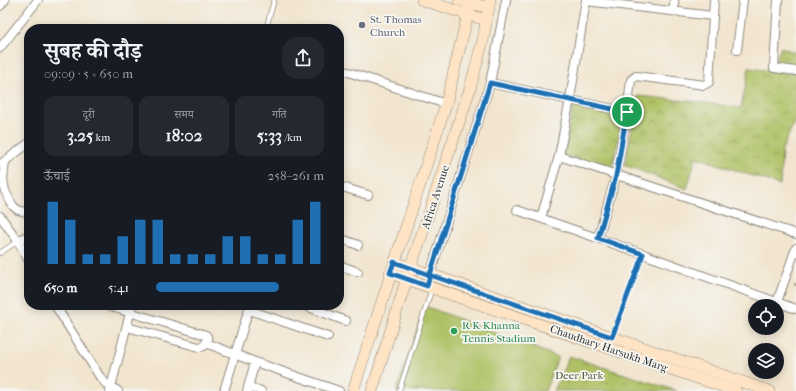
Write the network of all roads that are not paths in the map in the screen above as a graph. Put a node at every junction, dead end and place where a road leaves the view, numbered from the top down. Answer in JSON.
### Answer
{"nodes":[{"id":1,"x":5,"y":0,"type":"edge"},
{"id":2,"x":38,"y":0,"type":"edge"},
{"id":3,"x":274,"y":0,"type":"edge"},
{"id":4,"x":422,"y":0,"type":"edge"},
{"id":5,"x":506,"y":0,"type":"edge"},
{"id":6,"x":674,"y":0,"type":"edge"},
{"id":7,"x":714,"y":0,"type":"edge"},
{"id":8,"x":743,"y":0,"type":"edge"},
{"id":9,"x":778,"y":0,"type":"edge"},
{"id":10,"x":586,"y":1,"type":"edge"},
{"id":11,"x":466,"y":4,"type":"edge"},
{"id":12,"x":489,"y":4,"type":"edge"},
{"id":13,"x":641,"y":4,"type":"edge"},
{"id":14,"x":0,"y":6,"type":"edge"},
{"id":15,"x":451,"y":9,"type":"junction"},
{"id":16,"x":674,"y":11,"type":"junction"},
{"id":17,"x":713,"y":16,"type":"junction"},
{"id":18,"x":486,"y":20,"type":"junction"},
{"id":19,"x":267,"y":24,"type":"edge"},
{"id":20,"x":462,"y":38,"type":"junction"},
{"id":21,"x":0,"y":48,"type":"edge"},
{"id":22,"x":737,"y":50,"type":"dead end"},
{"id":23,"x":796,"y":71,"type":"edge"},
{"id":24,"x":344,"y":72,"type":"edge"},
{"id":25,"x":490,"y":83,"type":"junction"},
{"id":26,"x":570,"y":99,"type":"junction"},
{"id":27,"x":446,"y":104,"type":"junction"},
{"id":28,"x":627,"y":112,"type":"junction"},
{"id":29,"x":24,"y":147,"type":"edge"},
{"id":30,"x":559,"y":156,"type":"junction"},
{"id":31,"x":2,"y":163,"type":"edge"},
{"id":32,"x":616,"y":176,"type":"junction"},
{"id":33,"x":344,"y":188,"type":"edge"},
{"id":34,"x":368,"y":195,"type":"dead end"},
{"id":35,"x":517,"y":210,"type":"dead end"},
{"id":36,"x":24,"y":212,"type":"edge"},
{"id":37,"x":0,"y":216,"type":"edge"},
{"id":38,"x":410,"y":217,"type":"junction"},
{"id":39,"x":541,"y":218,"type":"junction"},
{"id":40,"x":796,"y":234,"type":"edge"},
{"id":41,"x":24,"y":238,"type":"edge"},
{"id":42,"x":598,"y":238,"type":"junction"},
{"id":43,"x":344,"y":240,"type":"edge"},
{"id":44,"x":18,"y":241,"type":"junction"},
{"id":45,"x":358,"y":245,"type":"dead end"},
{"id":46,"x":796,"y":248,"type":"edge"},
{"id":47,"x":24,"y":252,"type":"edge"},
{"id":48,"x":0,"y":253,"type":"edge"},
{"id":49,"x":643,"y":254,"type":"junction"},
{"id":50,"x":394,"y":262,"type":"junction"},
{"id":51,"x":344,"y":267,"type":"edge"},
{"id":52,"x":410,"y":268,"type":"junction"},
{"id":53,"x":358,"y":272,"type":"dead end"},
{"id":54,"x":390,"y":273,"type":"junction"},
{"id":55,"x":430,"y":275,"type":"junction"},
{"id":56,"x":406,"y":279,"type":"junction"},
{"id":57,"x":430,"y":287,"type":"junction"},
{"id":58,"x":769,"y":299,"type":"edge"},
{"id":59,"x":778,"y":299,"type":"edge"},
{"id":60,"x":784,"y":305,"type":"edge"},
{"id":61,"x":796,"y":309,"type":"edge"},
{"id":62,"x":58,"y":310,"type":"edge"},
{"id":63,"x":131,"y":310,"type":"edge"},
{"id":64,"x":134,"y":310,"type":"edge"},
{"id":65,"x":248,"y":310,"type":"edge"},
{"id":66,"x":257,"y":310,"type":"edge"},
{"id":67,"x":316,"y":310,"type":"edge"},
{"id":68,"x":346,"y":321,"type":"dead end"},
{"id":69,"x":127,"y":327,"type":"junction"},
{"id":70,"x":328,"y":337,"type":"dead end"},
{"id":71,"x":370,"y":338,"type":"junction"},
{"id":72,"x":612,"y":338,"type":"junction"},
{"id":73,"x":206,"y":343,"type":"junction"},
{"id":74,"x":236,"y":354,"type":"junction"},
{"id":75,"x":255,"y":362,"type":"junction"},
{"id":76,"x":248,"y":389,"type":"edge"},
{"id":77,"x":113,"y":390,"type":"edge"},
{"id":78,"x":224,"y":391,"type":"edge"},
{"id":79,"x":261,"y":391,"type":"edge"},
{"id":80,"x":339,"y":391,"type":"edge"},
{"id":81,"x":353,"y":391,"type":"edge"},
{"id":82,"x":372,"y":391,"type":"edge"},
{"id":83,"x":400,"y":391,"type":"edge"},
{"id":84,"x":736,"y":391,"type":"edge"},
{"id":85,"x":769,"y":391,"type":"edge"}],
"edges":[{"from":1,"to":14,"type":"street"},
{"from":2,"to":21,"type":"street"},
{"from":3,"to":19,"type":"lane"},
{"from":4,"to":15,"type":"main road"},
{"from":5,"to":25,"type":"street"},
{"from":6,"to":16,"type":"street"},
{"from":7,"to":17,"type":"street"},
{"from":8,"to":22,"type":"street"},
{"from":9,"to":23,"type":"street"},
{"from":10,"to":13,"type":"street"},
{"from":10,"to":26,"type":"street"},
{"from":11,"to":12,"type":"main road"},
{"from":11,"to":15,"type":"main road"},
{"from":11,"to":18,"type":"main road"},
{"from":11,"to":20,"type":"main road","name":"Africa Avenue"},
{"from":12,"to":18,"type":"main road","name":"Africa Avenue"},
{"from":13,"to":16,"type":"street"},
{"from":15,"to":20,"type":"main road"},
{"from":16,"to":17,"type":"street"},
{"from":17,"to":28,"type":"street"},
{"from":18,"to":52,"type":"main road","name":"Africa Avenue"},
{"from":20,"to":27,"type":"main road","name":"Africa Avenue"},
{"from":24,"to":27,"type":"street"},
{"from":25,"to":26,"type":"street"},
{"from":25,"to":55,"type":"street"},
{"from":26,"to":28,"type":"street"},
{"from":26,"to":30,"type":"street"},
{"from":27,"to":38,"type":"main road","name":"Africa Avenue"},
{"from":28,"to":32,"type":"street"},
{"from":29,"to":31,"type":"street"},
{"from":30,"to":32,"type":"street"},
{"from":30,"to":39,"type":"street"},
{"from":31,"to":36,"type":"street"},
{"from":32,"to":40,"type":"street"},
{"from":32,"to":42,"type":"street"},
{"from":33,"to":34,"type":"street"},
{"from":35,"to":39,"type":"street"},
{"from":37,"to":44,"type":"street"},
{"from":38,"to":50,"type":"main road","name":"Africa Avenue"},
{"from":38,"to":71,"type":"main road"},
{"from":39,"to":42,"type":"street"},
{"from":41,"to":44,"type":"street"},
{"from":42,"to":49,"type":"street"},
{"from":43,"to":45,"type":"street"},
{"from":44,"to":47,"type":"street"},
{"from":44,"to":48,"type":"lane"},
{"from":46,"to":59,"type":"street"},
{"from":49,"to":58,"type":"street"},
{"from":49,"to":72,"type":"lane"},
{"from":50,"to":52,"type":"main road","name":"Chaudhary Harsukh Marg"},
{"from":50,"to":54,"type":"main road","name":"Africa Avenue"},
{"from":51,"to":53,"type":"street"},
{"from":52,"to":55,"type":"main road","name":"Chaudhary Harsukh Marg"},
{"from":52,"to":56,"type":"main road","name":"Africa Avenue"},
{"from":54,"to":56,"type":"main road","name":"Chaudhary Harsukh Marg"},
{"from":54,"to":71,"type":"main road","name":"Africa Avenue"},
{"from":55,"to":57,"type":"street"},
{"from":55,"to":72,"type":"main road","name":"Chaudhary Harsukh Marg"},
{"from":56,"to":57,"type":"main road","name":"Chaudhary Harsukh Marg"},
{"from":56,"to":82,"type":"main road","name":"Africa Avenue"},
{"from":57,"to":72,"type":"main road","name":"Chaudhary Harsukh Marg"},
{"from":57,"to":83,"type":"lane"},
{"from":60,"to":61,"type":"street"},
{"from":62,"to":77,"type":"street"},
{"from":63,"to":69,"type":"street"},
{"from":64,"to":73,"type":"street"},
{"from":65,"to":74,"type":"street"},
{"from":66,"to":70,"type":"street"},
{"from":67,"to":68,"type":"street"},
{"from":69,"to":73,"type":"street"},
{"from":69,"to":77,"type":"street"},
{"from":71,"to":81,"type":"main road","name":"Africa Avenue"},
{"from":72,"to":84,"type":"main road","name":"Chaudhary Harsukh Marg"},
{"from":72,"to":85,"type":"main road","name":"Chaudhary Harsukh Marg"},
{"from":73,"to":74,"type":"street"},
{"from":74,"to":75,"type":"street"},
{"from":74,"to":78,"type":"street"},
{"from":75,"to":76,"type":"street"},
{"from":75,"to":80,"type":"street"},
{"from":76,"to":79,"type":"street"}]}
